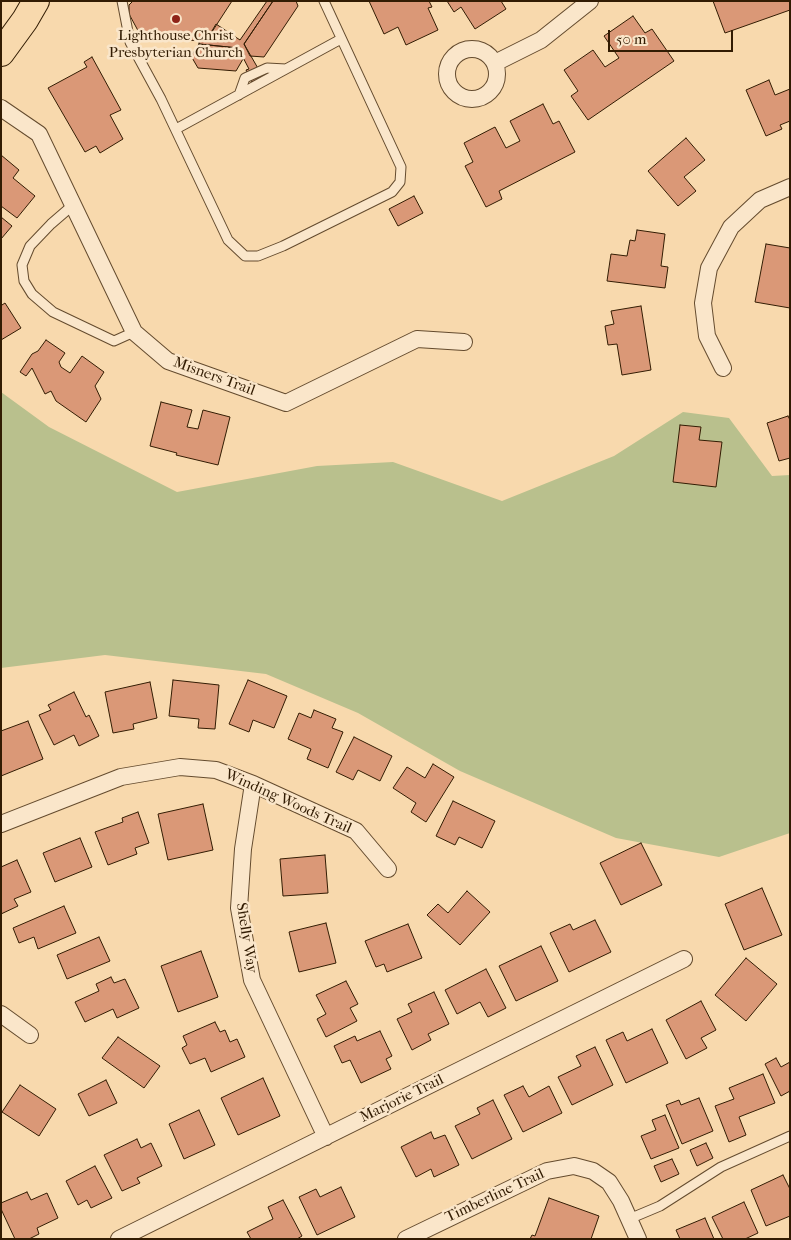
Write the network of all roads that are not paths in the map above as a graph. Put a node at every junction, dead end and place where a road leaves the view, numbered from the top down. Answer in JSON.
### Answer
{"nodes":[{"id":1,"x":36,"y":1,"type":"edge"},
{"id":2,"x":122,"y":1,"type":"edge"},
{"id":3,"x":324,"y":1,"type":"edge"},
{"id":4,"x":590,"y":1,"type":"edge"},
{"id":5,"x":342,"y":39,"type":"junction"},
{"id":6,"x":1,"y":53,"type":"edge"},
{"id":7,"x":495,"y":63,"type":"dead end"},
{"id":8,"x":1,"y":108,"type":"edge"},
{"id":9,"x":176,"y":129,"type":"junction"},
{"id":10,"x":790,"y":187,"type":"edge"},
{"id":11,"x":73,"y":205,"type":"junction"},
{"id":12,"x":134,"y":332,"type":"junction"},
{"id":13,"x":464,"y":342,"type":"dead end"},
{"id":14,"x":723,"y":368,"type":"dead end"},
{"id":15,"x":253,"y":784,"type":"junction"},
{"id":16,"x":1,"y":824,"type":"edge"},
{"id":17,"x":388,"y":869,"type":"dead end"},
{"id":18,"x":684,"y":959,"type":"dead end"},
{"id":19,"x":1,"y":1014,"type":"edge"},
{"id":20,"x":30,"y":1036,"type":"dead end"},
{"id":21,"x":790,"y":1136,"type":"edge"},
{"id":22,"x":326,"y":1137,"type":"junction"},
{"id":23,"x":629,"y":1219,"type":"junction"},
{"id":24,"x":119,"y":1239,"type":"edge"},
{"id":25,"x":406,"y":1239,"type":"edge"},
{"id":26,"x":638,"y":1239,"type":"edge"}],
"edges":[{"from":1,"to":6,"type":"main road"},
{"from":2,"to":9,"type":"lane"},
{"from":3,"to":5,"type":"lane"},
{"from":4,"to":7,"type":"street"},
{"from":5,"to":9,"type":"lane"},
{"from":5,"to":9,"type":"lane"},
{"from":8,"to":11,"type":"street","name":"Misners Trail"},
{"from":10,"to":14,"type":"street"},
{"from":11,"to":12,"type":"street","name":"Misners Trail"},
{"from":11,"to":12,"type":"lane"},
{"from":12,"to":13,"type":"street","name":"Misners Trail"},
{"from":15,"to":16,"type":"street","name":"Winding Woods Trail"},
{"from":15,"to":17,"type":"street","name":"Winding Woods Trail"},
{"from":15,"to":22,"type":"street","name":"Shelly Way"},
{"from":18,"to":22,"type":"street","name":"Marjorie Trail"},
{"from":19,"to":20,"type":"street"},
{"from":21,"to":23,"type":"lane"},
{"from":22,"to":24,"type":"street","name":"Marjorie Trail"},
{"from":23,"to":25,"type":"street","name":"Timberline Trail"},
{"from":23,"to":26,"type":"street","name":"Timberline Trail"}]}
